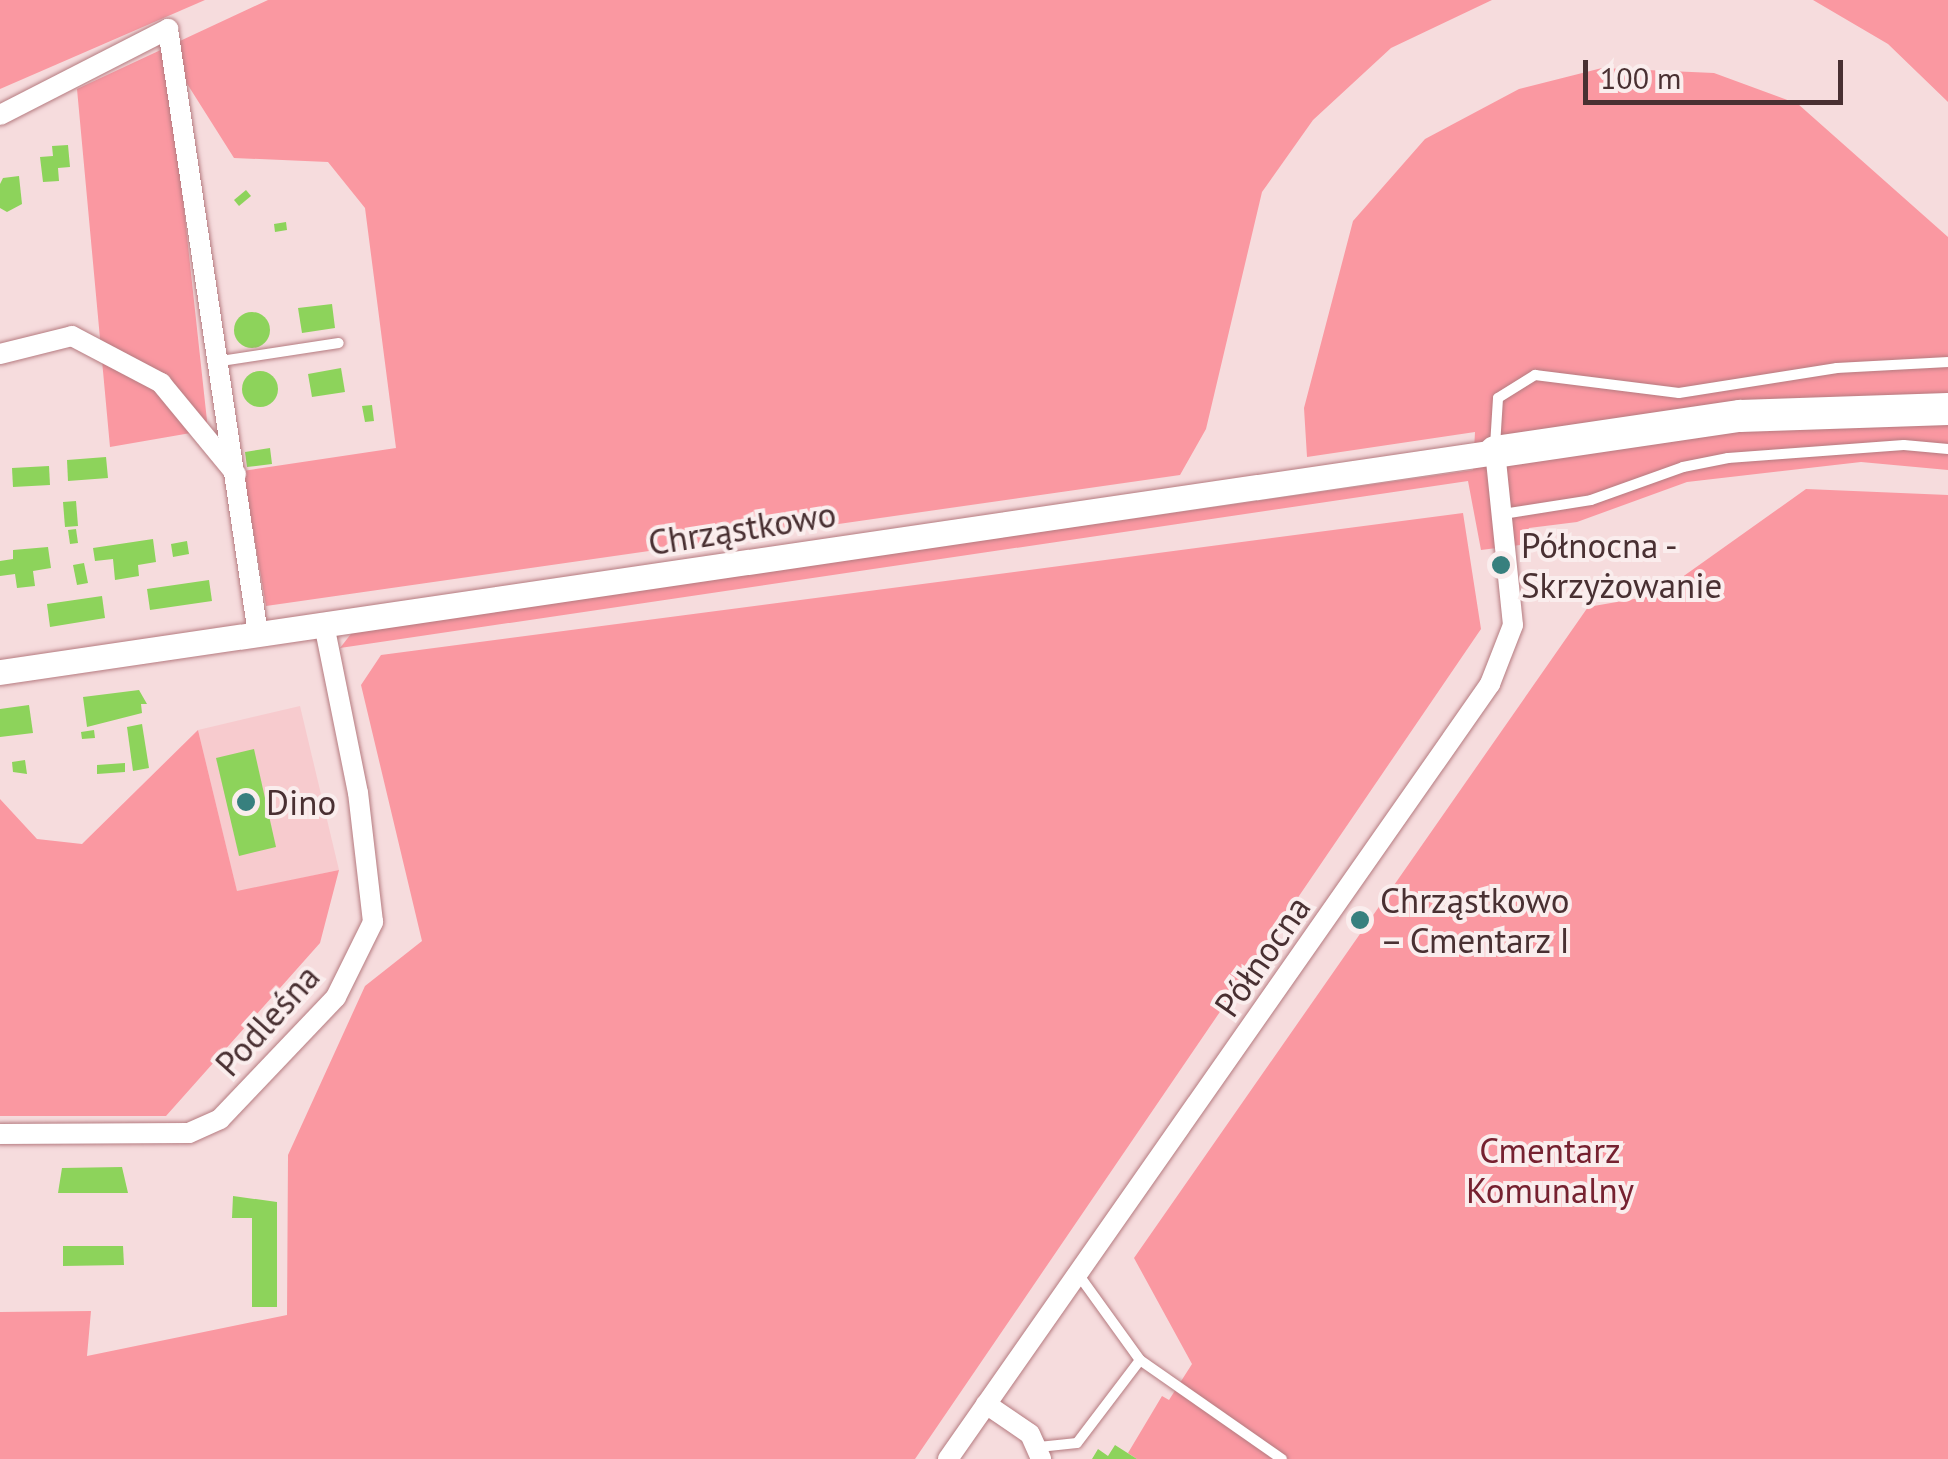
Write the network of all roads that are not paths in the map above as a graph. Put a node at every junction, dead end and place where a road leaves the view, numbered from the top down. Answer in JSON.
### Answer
{"nodes":[{"id":1,"x":0,"y":115,"type":"edge"},
{"id":2,"x":339,"y":343,"type":"dead end"},
{"id":3,"x":0,"y":354,"type":"edge"},
{"id":4,"x":220,"y":361,"type":"junction"},
{"id":5,"x":1948,"y":362,"type":"edge"},
{"id":6,"x":1948,"y":409,"type":"edge"},
{"id":7,"x":1948,"y":449,"type":"edge"},
{"id":8,"x":1495,"y":452,"type":"junction"},
{"id":9,"x":236,"y":474,"type":"junction"},
{"id":10,"x":1503,"y":514,"type":"junction"},
{"id":11,"x":324,"y":624,"type":"junction"},
{"id":12,"x":258,"y":634,"type":"junction"},
{"id":13,"x":0,"y":672,"type":"edge"},
{"id":14,"x":0,"y":1134,"type":"edge"},
{"id":15,"x":1077,"y":1273,"type":"junction"},
{"id":16,"x":1140,"y":1360,"type":"junction"},
{"id":17,"x":986,"y":1404,"type":"junction"},
{"id":18,"x":1040,"y":1453,"type":"edge"},
{"id":19,"x":948,"y":1459,"type":"edge"},
{"id":20,"x":1282,"y":1459,"type":"edge"}],
"edges":[{"from":1,"to":4,"type":"street"},
{"from":2,"to":4,"type":"lane"},
{"from":3,"to":9,"type":"street"},
{"from":4,"to":9,"type":"street"},
{"from":5,"to":8,"type":"lane"},
{"from":6,"to":8,"type":"highway"},
{"from":7,"to":10,"type":"lane"},
{"from":8,"to":10,"type":"street","name":"Północna"},
{"from":8,"to":11,"type":"street","name":"Chrząstkowo"},
{"from":9,"to":12,"type":"street"},
{"from":10,"to":15,"type":"street","name":"Północna"},
{"from":11,"to":12,"type":"street","name":"Chrząstkowo"},
{"from":11,"to":14,"type":"street","name":"Podleśna"},
{"from":12,"to":13,"type":"street","name":"Chrząstkowo"},
{"from":15,"to":16,"type":"lane"},
{"from":15,"to":17,"type":"street","name":"Północna"},
{"from":16,"to":18,"type":"lane"},
{"from":16,"to":20,"type":"lane"},
{"from":17,"to":18,"type":"street"},
{"from":17,"to":19,"type":"street","name":"Północna"}]}
